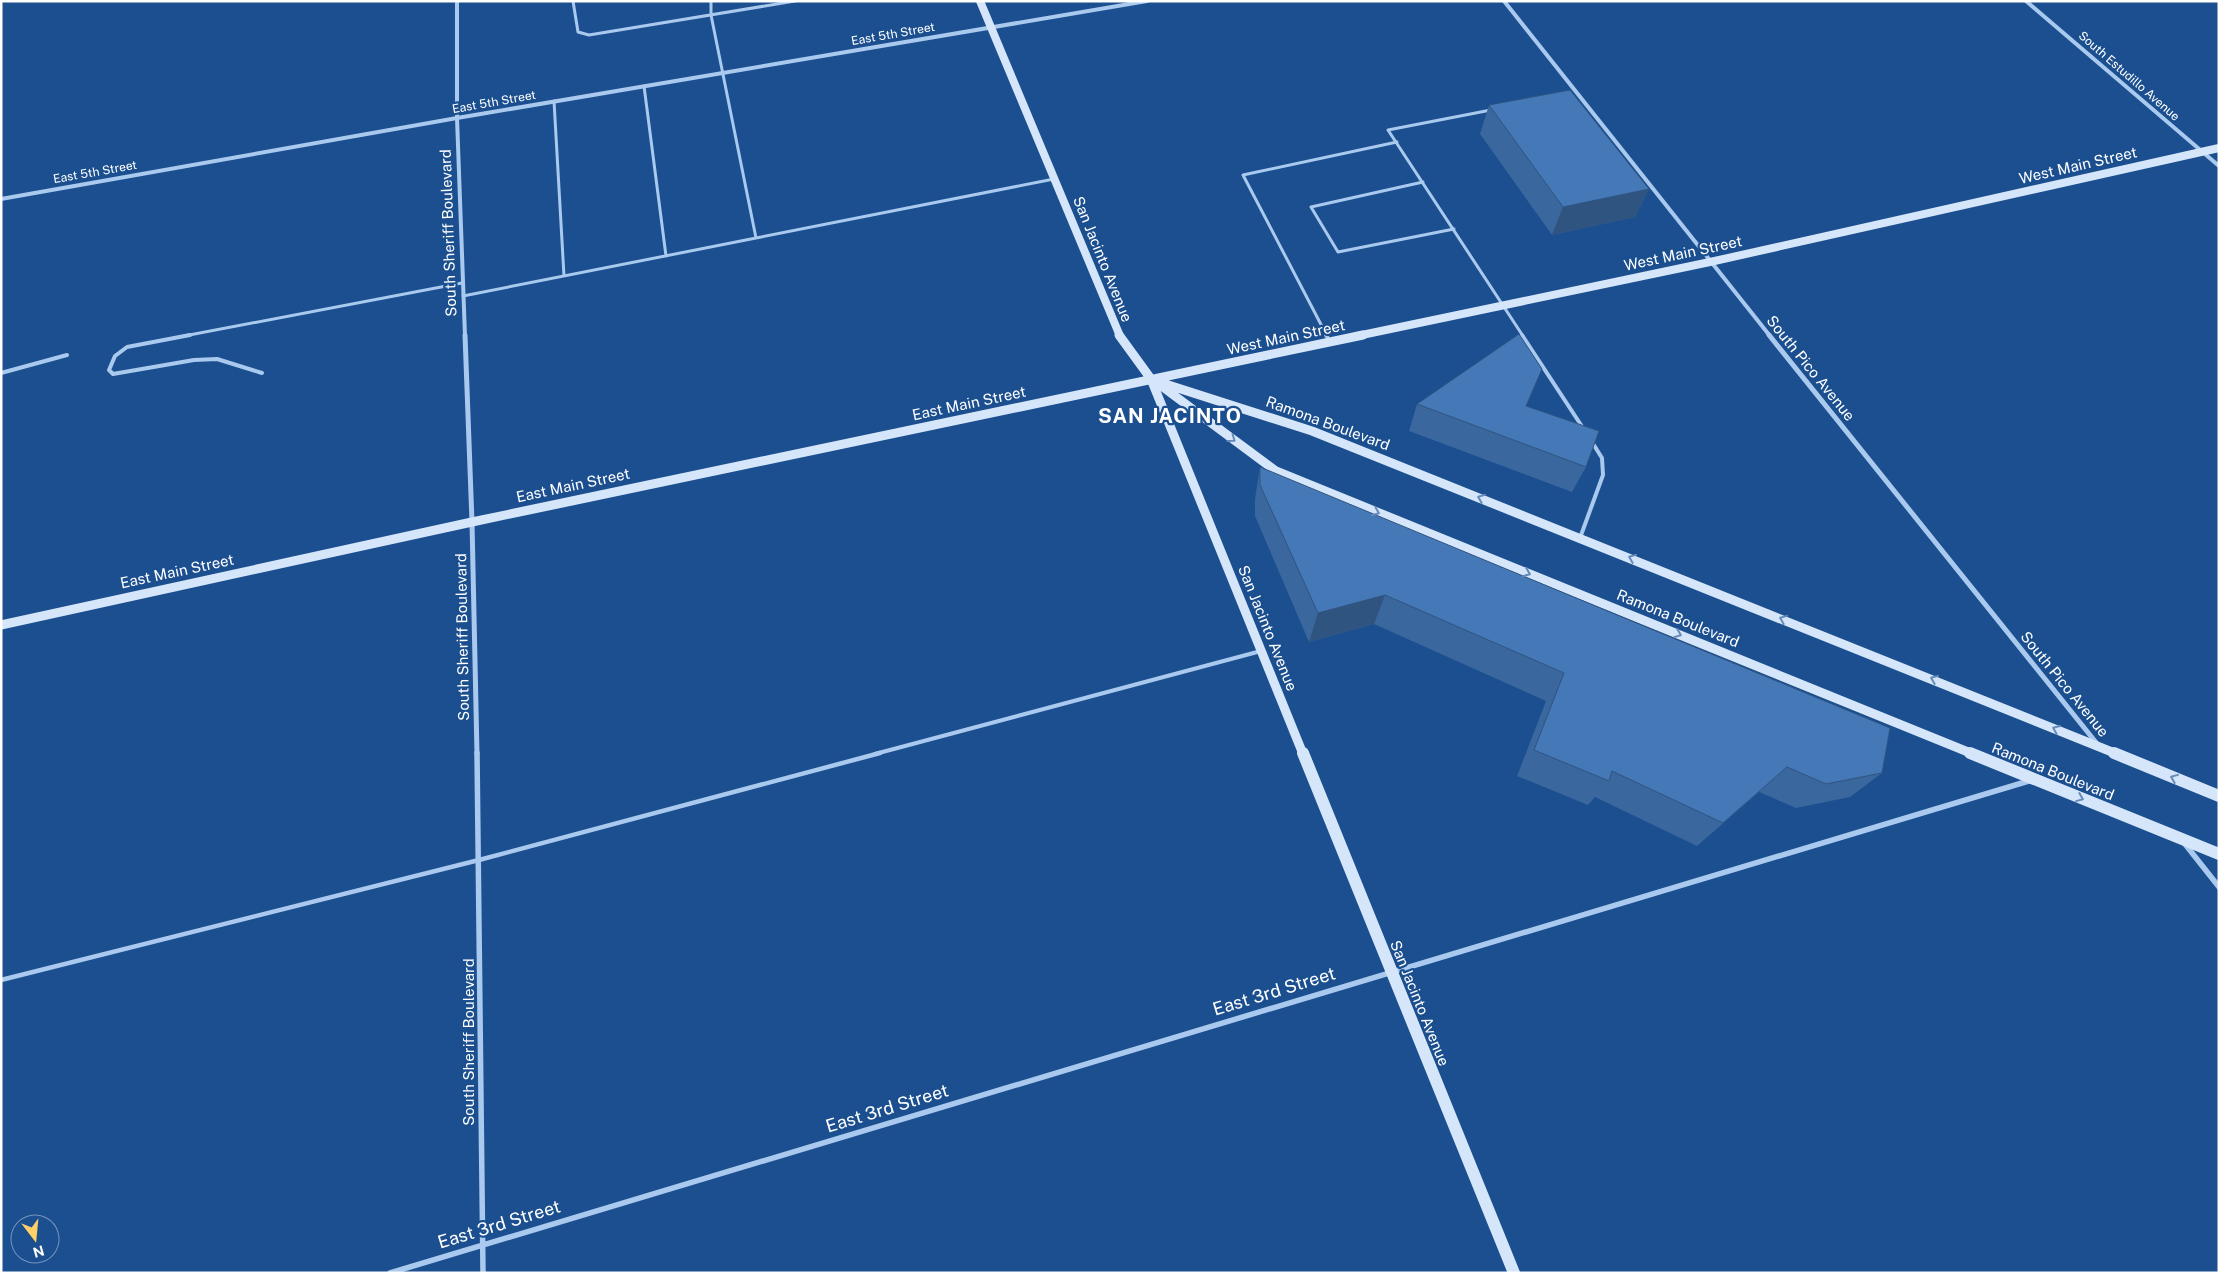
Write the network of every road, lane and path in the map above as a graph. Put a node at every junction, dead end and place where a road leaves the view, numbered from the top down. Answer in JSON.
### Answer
{"nodes":[{"id":1,"x":457,"y":1,"type":"edge"},
{"id":2,"x":573,"y":1,"type":"edge"},
{"id":3,"x":711,"y":1,"type":"edge"},
{"id":4,"x":795,"y":1,"type":"edge"},
{"id":5,"x":980,"y":1,"type":"edge"},
{"id":6,"x":1147,"y":1,"type":"edge"},
{"id":7,"x":1504,"y":1,"type":"edge"},
{"id":8,"x":2026,"y":1,"type":"edge"},
{"id":9,"x":711,"y":15,"type":"junction"},
{"id":10,"x":991,"y":27,"type":"junction"},
{"id":11,"x":722,"y":73,"type":"junction"},
{"id":12,"x":644,"y":86,"type":"junction"},
{"id":13,"x":1577,"y":93,"type":"junction"},
{"id":14,"x":1568,"y":95,"type":"edge"},
{"id":15,"x":554,"y":101,"type":"junction"},
{"id":16,"x":1492,"y":109,"type":"edge"},
{"id":17,"x":457,"y":118,"type":"junction"},
{"id":18,"x":1397,"y":142,"type":"junction"},
{"id":19,"x":2219,"y":148,"type":"edge"},
{"id":20,"x":2202,"y":152,"type":"junction"},
{"id":21,"x":2219,"y":166,"type":"edge"},
{"id":22,"x":1054,"y":179,"type":"junction"},
{"id":23,"x":1423,"y":182,"type":"junction"},
{"id":24,"x":1,"y":199,"type":"edge"},
{"id":25,"x":1454,"y":230,"type":"junction"},
{"id":26,"x":756,"y":238,"type":"junction"},
{"id":27,"x":666,"y":256,"type":"junction"},
{"id":28,"x":1710,"y":262,"type":"junction"},
{"id":29,"x":564,"y":276,"type":"junction"},
{"id":30,"x":462,"y":283,"type":"junction"},
{"id":31,"x":463,"y":296,"type":"junction"},
{"id":32,"x":1504,"y":305,"type":"junction"},
{"id":33,"x":1330,"y":342,"type":"junction"},
{"id":34,"x":67,"y":355,"type":"dead end"},
{"id":35,"x":1,"y":373,"type":"edge"},
{"id":36,"x":262,"y":373,"type":"dead end"},
{"id":37,"x":1151,"y":379,"type":"junction"},
{"id":38,"x":472,"y":522,"type":"junction"},
{"id":39,"x":1580,"y":538,"type":"junction"},
{"id":40,"x":1,"y":625,"type":"edge"},
{"id":41,"x":1261,"y":651,"type":"junction"},
{"id":42,"x":2101,"y":748,"type":"junction"},
{"id":43,"x":2035,"y":779,"type":"junction"},
{"id":44,"x":2219,"y":796,"type":"edge"},
{"id":45,"x":2181,"y":838,"type":"junction"},
{"id":46,"x":2219,"y":854,"type":"edge"},
{"id":47,"x":479,"y":860,"type":"junction"},
{"id":48,"x":2219,"y":887,"type":"edge"},
{"id":49,"x":1391,"y":972,"type":"junction"},
{"id":50,"x":1,"y":980,"type":"edge"},
{"id":51,"x":483,"y":1245,"type":"junction"},
{"id":52,"x":390,"y":1273,"type":"edge"},
{"id":53,"x":483,"y":1273,"type":"edge"},
{"id":54,"x":1514,"y":1273,"type":"edge"}],
"edges":[{"from":1,"to":17,"type":"street","name":"South Sheriff Boulevard"},
{"from":2,"to":9,"type":"lane"},
{"from":3,"to":9,"type":"lane"},
{"from":4,"to":9,"type":"lane"},
{"from":5,"to":10,"type":"street","name":"San Jacinto Avenue"},
{"from":6,"to":10,"type":"street","name":"East 5th Street"},
{"from":7,"to":13,"type":"street","name":"South Pico Avenue"},
{"from":8,"to":20,"type":"street","name":"South Estudillo Avenue"},
{"from":9,"to":11,"type":"lane"},
{"from":10,"to":11,"type":"street","name":"East 5th Street"},
{"from":10,"to":22,"type":"street","name":"San Jacinto Avenue"},
{"from":11,"to":12,"type":"street","name":"East 5th Street"},
{"from":11,"to":26,"type":"lane"},
{"from":12,"to":15,"type":"street","name":"East 5th Street"},
{"from":12,"to":27,"type":"lane"},
{"from":13,"to":14,"type":"lane"},
{"from":13,"to":28,"type":"street","name":"South Pico Avenue"},
{"from":15,"to":17,"type":"street","name":"East 5th Street"},
{"from":15,"to":29,"type":"lane"},
{"from":16,"to":18,"type":"lane"},
{"from":17,"to":24,"type":"street","name":"East 5th Street"},
{"from":17,"to":30,"type":"street","name":"South Sheriff Boulevard"},
{"from":18,"to":23,"type":"lane"},
{"from":18,"to":33,"type":"lane"},
{"from":19,"to":20,"type":"street","name":"West Main Street"},
{"from":20,"to":21,"type":"street","name":"South Estudillo Avenue"},
{"from":20,"to":28,"type":"street","name":"West Main Street"},
{"from":22,"to":26,"type":"lane"},
{"from":22,"to":37,"type":"street","name":"San Jacinto Avenue"},
{"from":23,"to":25,"type":"lane"},
{"from":23,"to":25,"type":"lane"},
{"from":25,"to":32,"type":"lane"},
{"from":26,"to":27,"type":"lane"},
{"from":27,"to":29,"type":"lane"},
{"from":28,"to":32,"type":"street","name":"West Main Street"},
{"from":28,"to":42,"type":"street","name":"South Pico Avenue"},
{"from":29,"to":31,"type":"lane"},
{"from":30,"to":31,"type":"street","name":"South Sheriff Boulevard"},
{"from":30,"to":36,"type":"lane"},
{"from":31,"to":38,"type":"street","name":"South Sheriff Boulevard"},
{"from":32,"to":33,"type":"street","name":"West Main Street"},
{"from":32,"to":39,"type":"lane"},
{"from":33,"to":37,"type":"street","name":"West Main Street"},
{"from":34,"to":35,"type":"lane"},
{"from":37,"to":38,"type":"street","name":"East Main Street"},
{"from":39,"to":37,"type":"street","name":"Ramona Boulevard","one_way":true},
{"from":37,"to":41,"type":"street","name":"San Jacinto Avenue"},
{"from":37,"to":43,"type":"street","name":"Ramona Boulevard","one_way":true},
{"from":38,"to":40,"type":"street","name":"East Main Street"},
{"from":38,"to":47,"type":"street","name":"South Sheriff Boulevard"},
{"from":42,"to":39,"type":"street","name":"Ramona Boulevard","one_way":true},
{"from":41,"to":47,"type":"lane"},
{"from":41,"to":49,"type":"street","name":"San Jacinto Avenue"},
{"from":44,"to":42,"type":"street","name":"Ramona Boulevard","one_way":true},
{"from":43,"to":45,"type":"street","name":"Ramona Boulevard","one_way":true},
{"from":43,"to":49,"type":"street","name":"East 3rd Street"},
{"from":45,"to":46,"type":"street","name":"Ramona Boulevard"},
{"from":45,"to":48,"type":"street"},
{"from":47,"to":50,"type":"lane"},
{"from":47,"to":51,"type":"street","name":"South Sheriff Boulevard"},
{"from":49,"to":51,"type":"street","name":"East 3rd Street"},
{"from":49,"to":54,"type":"street","name":"San Jacinto Avenue"},
{"from":51,"to":52,"type":"street","name":"East 3rd Street"},
{"from":51,"to":53,"type":"street","name":"South Sheriff Boulevard"}]}
